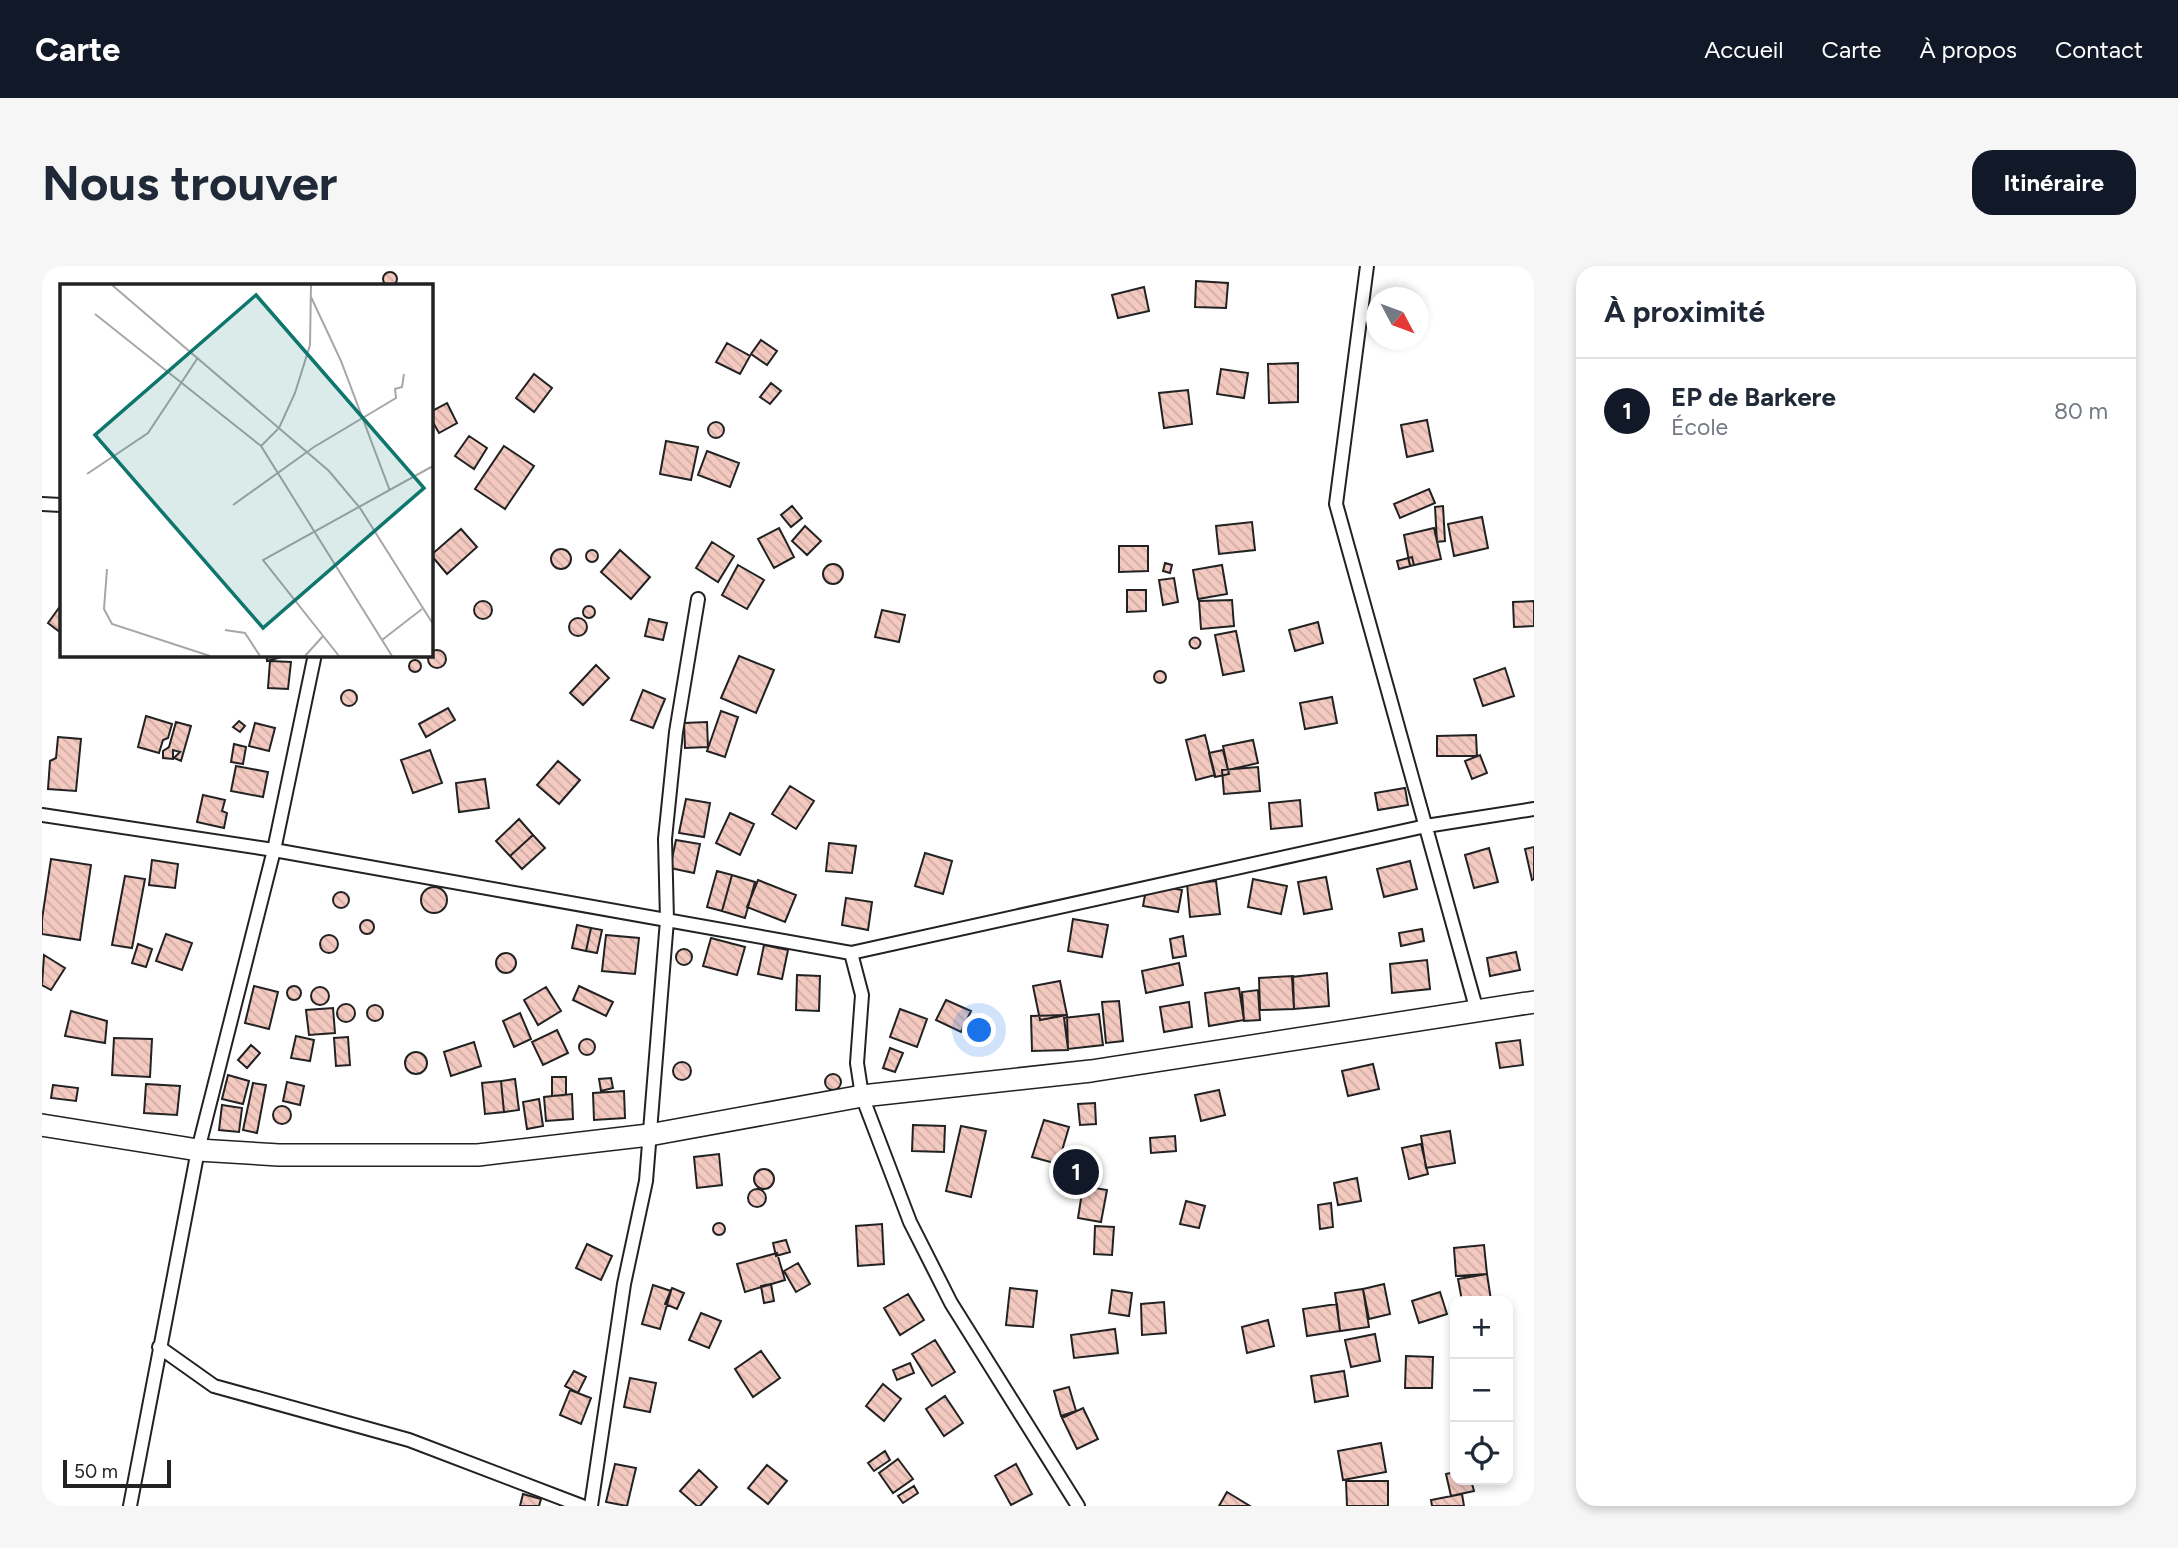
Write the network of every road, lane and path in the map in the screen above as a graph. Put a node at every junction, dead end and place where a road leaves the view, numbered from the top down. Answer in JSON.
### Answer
{"nodes":[{"id":1,"x":1367,"y":266,"type":"edge"},
{"id":2,"x":42,"y":504,"type":"edge"},
{"id":3,"x":60,"y":505,"type":"edge"},
{"id":4,"x":698,"y":599,"type":"dead end"},
{"id":5,"x":315,"y":656,"type":"edge"},
{"id":6,"x":1534,"y":809,"type":"edge"},
{"id":7,"x":42,"y":815,"type":"edge"},
{"id":8,"x":1426,"y":826,"type":"junction"},
{"id":9,"x":274,"y":850,"type":"junction"},
{"id":10,"x":667,"y":920,"type":"junction"},
{"id":11,"x":851,"y":953,"type":"junction"},
{"id":12,"x":1534,"y":1002,"type":"edge"},
{"id":13,"x":1478,"y":1011,"type":"junction"},
{"id":14,"x":862,"y":1096,"type":"junction"},
{"id":15,"x":42,"y":1125,"type":"edge"},
{"id":16,"x":649,"y":1135,"type":"junction"},
{"id":17,"x":198,"y":1150,"type":"junction"},
{"id":18,"x":159,"y":1347,"type":"junction"},
{"id":19,"x":130,"y":1506,"type":"edge"},
{"id":20,"x":582,"y":1506,"type":"edge"},
{"id":21,"x":591,"y":1506,"type":"edge"},
{"id":22,"x":1078,"y":1506,"type":"edge"}],
"edges":[{"from":1,"to":8,"type":"street"},
{"from":2,"to":3,"type":"street"},
{"from":4,"to":10,"type":"street"},
{"from":5,"to":9,"type":"street"},
{"from":6,"to":8,"type":"street"},
{"from":7,"to":9,"type":"street"},
{"from":8,"to":11,"type":"street"},
{"from":8,"to":13,"type":"street"},
{"from":9,"to":10,"type":"street"},
{"from":9,"to":17,"type":"street"},
{"from":10,"to":11,"type":"street"},
{"from":10,"to":16,"type":"street"},
{"from":11,"to":14,"type":"street"},
{"from":12,"to":13,"type":"main road"},
{"from":13,"to":14,"type":"main road"},
{"from":14,"to":16,"type":"main road"},
{"from":14,"to":22,"type":"street"},
{"from":15,"to":17,"type":"main road"},
{"from":16,"to":17,"type":"main road"},
{"from":16,"to":21,"type":"street"},
{"from":17,"to":18,"type":"street"},
{"from":18,"to":19,"type":"street"},
{"from":18,"to":20,"type":"street"}]}
